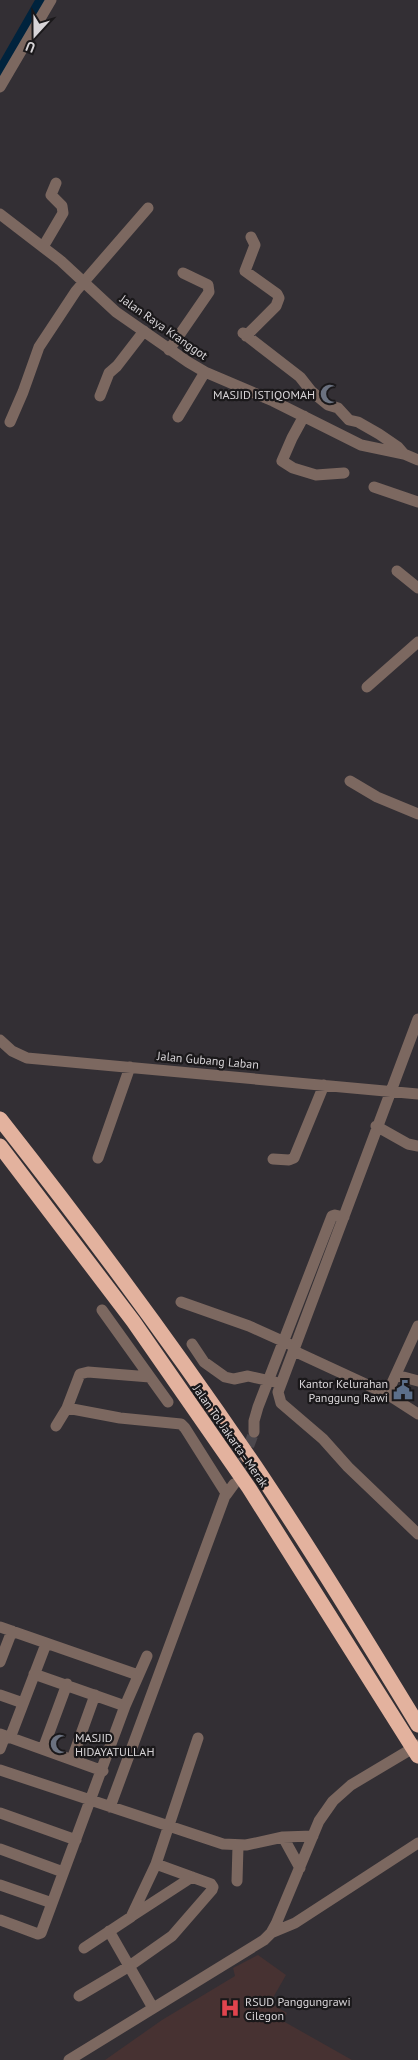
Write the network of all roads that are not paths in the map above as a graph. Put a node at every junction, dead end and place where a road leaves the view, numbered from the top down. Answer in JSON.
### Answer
{"nodes":[{"id":1,"x":51,"y":0,"type":"edge"},
{"id":2,"x":0,"y":88,"type":"edge"},
{"id":3,"x":56,"y":183,"type":"dead end"},
{"id":4,"x":148,"y":208,"type":"dead end"},
{"id":5,"x":0,"y":214,"type":"edge"},
{"id":6,"x":251,"y":237,"type":"dead end"},
{"id":7,"x":43,"y":247,"type":"junction"},
{"id":8,"x":183,"y":273,"type":"dead end"},
{"id":9,"x":84,"y":283,"type":"junction"},
{"id":10,"x":144,"y":331,"type":"junction"},
{"id":11,"x":169,"y":350,"type":"junction"},
{"id":12,"x":205,"y":372,"type":"junction"},
{"id":13,"x":100,"y":396,"type":"dead end"},
{"id":14,"x":304,"y":416,"type":"junction"},
{"id":15,"x":178,"y":417,"type":"dead end"},
{"id":16,"x":10,"y":422,"type":"dead end"},
{"id":17,"x":404,"y":454,"type":"junction"},
{"id":18,"x":418,"y":460,"type":"edge"},
{"id":19,"x":344,"y":473,"type":"dead end"},
{"id":20,"x":374,"y":487,"type":"dead end"},
{"id":21,"x":418,"y":502,"type":"edge"},
{"id":22,"x":398,"y":571,"type":"dead end"},
{"id":23,"x":418,"y":588,"type":"edge"},
{"id":24,"x":418,"y":642,"type":"edge"},
{"id":25,"x":367,"y":687,"type":"dead end"},
{"id":26,"x":350,"y":781,"type":"dead end"},
{"id":27,"x":418,"y":814,"type":"edge"},
{"id":28,"x":418,"y":1019,"type":"edge"},
{"id":29,"x":0,"y":1040,"type":"edge"},
{"id":30,"x":130,"y":1067,"type":"junction"},
{"id":31,"x":324,"y":1085,"type":"junction"},
{"id":32,"x":390,"y":1091,"type":"junction"},
{"id":33,"x":418,"y":1094,"type":"edge"},
{"id":34,"x":0,"y":1119,"type":"edge"},
{"id":35,"x":376,"y":1126,"type":"junction"},
{"id":36,"x":0,"y":1146,"type":"edge"},
{"id":37,"x":418,"y":1146,"type":"edge"},
{"id":38,"x":98,"y":1158,"type":"dead end"},
{"id":39,"x":273,"y":1160,"type":"dead end"},
{"id":40,"x":181,"y":1302,"type":"dead end"},
{"id":41,"x":102,"y":1310,"type":"dead end"},
{"id":42,"x":418,"y":1326,"type":"edge"},
{"id":43,"x":192,"y":1344,"type":"dead end"},
{"id":44,"x":289,"y":1345,"type":"junction"},
{"id":45,"x":396,"y":1375,"type":"junction"},
{"id":46,"x":150,"y":1377,"type":"junction"},
{"id":47,"x":418,"y":1381,"type":"edge"},
{"id":48,"x":273,"y":1382,"type":"junction"},
{"id":49,"x":387,"y":1394,"type":"junction"},
{"id":50,"x":168,"y":1402,"type":"dead end"},
{"id":51,"x":67,"y":1408,"type":"junction"},
{"id":52,"x":418,"y":1414,"type":"edge"},
{"id":53,"x":56,"y":1426,"type":"dead end"},
{"id":54,"x":254,"y":1432,"type":"tunnel mouth"},
{"id":55,"x":234,"y":1484,"type":"tunnel mouth"},
{"id":56,"x":226,"y":1495,"type":"junction"},
{"id":57,"x":418,"y":1534,"type":"edge"},
{"id":58,"x":0,"y":1627,"type":"edge"},
{"id":59,"x":12,"y":1631,"type":"junction"},
{"id":60,"x":46,"y":1644,"type":"junction"},
{"id":61,"x":147,"y":1656,"type":"dead end"},
{"id":62,"x":0,"y":1662,"type":"edge"},
{"id":63,"x":34,"y":1674,"type":"junction"},
{"id":64,"x":138,"y":1675,"type":"junction"},
{"id":65,"x":67,"y":1684,"type":"junction"},
{"id":66,"x":0,"y":1695,"type":"edge"},
{"id":67,"x":95,"y":1695,"type":"junction"},
{"id":68,"x":22,"y":1703,"type":"junction"},
{"id":69,"x":125,"y":1706,"type":"junction"},
{"id":70,"x":418,"y":1724,"type":"edge"},
{"id":71,"x":5,"y":1736,"type":"edge"},
{"id":72,"x":198,"y":1738,"type":"dead end"},
{"id":73,"x":418,"y":1745,"type":"edge"},
{"id":74,"x":0,"y":1749,"type":"edge"},
{"id":75,"x":44,"y":1749,"type":"junction"},
{"id":76,"x":418,"y":1756,"type":"edge"},
{"id":77,"x":72,"y":1760,"type":"junction"},
{"id":78,"x":0,"y":1770,"type":"edge"},
{"id":79,"x":103,"y":1771,"type":"junction"},
{"id":80,"x":91,"y":1801,"type":"junction"},
{"id":81,"x":114,"y":1808,"type":"junction"},
{"id":82,"x":0,"y":1813,"type":"edge"},
{"id":83,"x":170,"y":1828,"type":"junction"},
{"id":84,"x":313,"y":1836,"type":"junction"},
{"id":85,"x":283,"y":1838,"type":"junction"},
{"id":86,"x":76,"y":1840,"type":"junction"},
{"id":87,"x":418,"y":1843,"type":"edge"},
{"id":88,"x":238,"y":1846,"type":"junction"},
{"id":89,"x":0,"y":1849,"type":"edge"},
{"id":90,"x":156,"y":1864,"type":"junction"},
{"id":91,"x":300,"y":1868,"type":"junction"},
{"id":92,"x":63,"y":1872,"type":"junction"},
{"id":93,"x":192,"y":1877,"type":"junction"},
{"id":94,"x":237,"y":1881,"type":"dead end"},
{"id":95,"x":0,"y":1885,"type":"edge"},
{"id":96,"x":52,"y":1903,"type":"junction"},
{"id":97,"x":130,"y":1917,"type":"junction"},
{"id":98,"x":0,"y":1920,"type":"edge"},
{"id":99,"x":109,"y":1931,"type":"junction"},
{"id":100,"x":271,"y":1933,"type":"junction"},
{"id":101,"x":84,"y":1948,"type":"dead end"},
{"id":102,"x":128,"y":1967,"type":"junction"},
{"id":103,"x":80,"y":1996,"type":"dead end"},
{"id":104,"x":153,"y":2008,"type":"junction"},
{"id":105,"x":69,"y":2060,"type":"edge"}],
"edges":[{"from":1,"to":2,"type":"street"},
{"from":3,"to":7,"type":"street"},
{"from":4,"to":9,"type":"street"},
{"from":5,"to":7,"type":"street","name":"Jalan Raya Kranggot"},
{"from":6,"to":17,"type":"street"},
{"from":7,"to":9,"type":"street","name":"Jalan Raya Kranggot"},
{"from":8,"to":11,"type":"street"},
{"from":9,"to":10,"type":"street","name":"Jalan Raya Kranggot"},
{"from":9,"to":16,"type":"street"},
{"from":10,"to":11,"type":"street","name":"Jalan Raya Kranggot"},
{"from":10,"to":13,"type":"street"},
{"from":11,"to":12,"type":"street","name":"Jalan Raya Kranggot"},
{"from":12,"to":14,"type":"street","name":"Jalan Raya Kranggot"},
{"from":12,"to":15,"type":"street"},
{"from":14,"to":17,"type":"street","name":"Jalan Raya Kranggot"},
{"from":14,"to":19,"type":"street"},
{"from":17,"to":18,"type":"street","name":"Jalan Raya Kranggot"},
{"from":20,"to":21,"type":"street"},
{"from":22,"to":23,"type":"street"},
{"from":24,"to":25,"type":"street"},
{"from":26,"to":27,"type":"street"},
{"from":28,"to":32,"type":"street"},
{"from":29,"to":30,"type":"street","name":"Jalan Gubang Laban"},
{"from":30,"to":31,"type":"street","name":"Jalan Gubang Laban"},
{"from":30,"to":38,"type":"street"},
{"from":31,"to":32,"type":"street","name":"Jalan Gubang Laban"},
{"from":31,"to":39,"type":"street"},
{"from":32,"to":33,"type":"street","name":"Jalan Gubang Laban"},
{"from":32,"to":35,"type":"street"},
{"from":34,"to":70,"type":"highway","name":"Jalan Tol Jakarta–Merak"},
{"from":35,"to":37,"type":"street"},
{"from":35,"to":44,"type":"street"},
{"from":36,"to":76,"type":"highway","name":"Jalan Tol Jakarta–Merak"},
{"from":40,"to":44,"type":"street"},
{"from":41,"to":46,"type":"street"},
{"from":42,"to":45,"type":"street"},
{"from":43,"to":48,"type":"street"},
{"from":44,"to":48,"type":"street"},
{"from":44,"to":49,"type":"street"},
{"from":45,"to":47,"type":"street"},
{"from":45,"to":49,"type":"street"},
{"from":46,"to":50,"type":"street"},
{"from":46,"to":51,"type":"street"},
{"from":48,"to":54,"type":"street"},
{"from":48,"to":57,"type":"street"},
{"from":49,"to":52,"type":"street"},
{"from":51,"to":53,"type":"street"},
{"from":51,"to":56,"type":"street"},
{"from":55,"to":56,"type":"street"},
{"from":56,"to":81,"type":"street"},
{"from":58,"to":59,"type":"street"},
{"from":59,"to":60,"type":"street"},
{"from":59,"to":62,"type":"street"},
{"from":60,"to":63,"type":"street"},
{"from":60,"to":64,"type":"street"},
{"from":61,"to":64,"type":"street"},
{"from":63,"to":65,"type":"street"},
{"from":63,"to":68,"type":"street"},
{"from":64,"to":69,"type":"street"},
{"from":65,"to":67,"type":"street"},
{"from":65,"to":75,"type":"street"},
{"from":66,"to":68,"type":"street"},
{"from":67,"to":69,"type":"street"},
{"from":67,"to":77,"type":"street"},
{"from":68,"to":71,"type":"street"},
{"from":69,"to":79,"type":"street"},
{"from":71,"to":74,"type":"street"},
{"from":71,"to":75,"type":"street"},
{"from":72,"to":83,"type":"street"},
{"from":73,"to":84,"type":"street"},
{"from":75,"to":77,"type":"street"},
{"from":77,"to":79,"type":"street"},
{"from":78,"to":80,"type":"street"},
{"from":79,"to":80,"type":"street"},
{"from":80,"to":81,"type":"street"},
{"from":80,"to":86,"type":"street"},
{"from":81,"to":83,"type":"street"},
{"from":82,"to":86,"type":"street"},
{"from":83,"to":88,"type":"street"},
{"from":83,"to":90,"type":"street"},
{"from":84,"to":85,"type":"street"},
{"from":84,"to":91,"type":"street"},
{"from":85,"to":88,"type":"street"},
{"from":85,"to":91,"type":"street"},
{"from":86,"to":92,"type":"street"},
{"from":87,"to":100,"type":"street"},
{"from":88,"to":94,"type":"street"},
{"from":89,"to":92,"type":"street"},
{"from":90,"to":93,"type":"street"},
{"from":90,"to":97,"type":"street"},
{"from":91,"to":100,"type":"street"},
{"from":92,"to":96,"type":"street"},
{"from":93,"to":97,"type":"street"},
{"from":93,"to":102,"type":"street"},
{"from":95,"to":96,"type":"street"},
{"from":96,"to":98,"type":"street"},
{"from":97,"to":99,"type":"street"},
{"from":99,"to":101,"type":"street"},
{"from":99,"to":102,"type":"street"},
{"from":100,"to":104,"type":"street"},
{"from":102,"to":103,"type":"street"},
{"from":102,"to":104,"type":"street"},
{"from":104,"to":105,"type":"street"}]}
